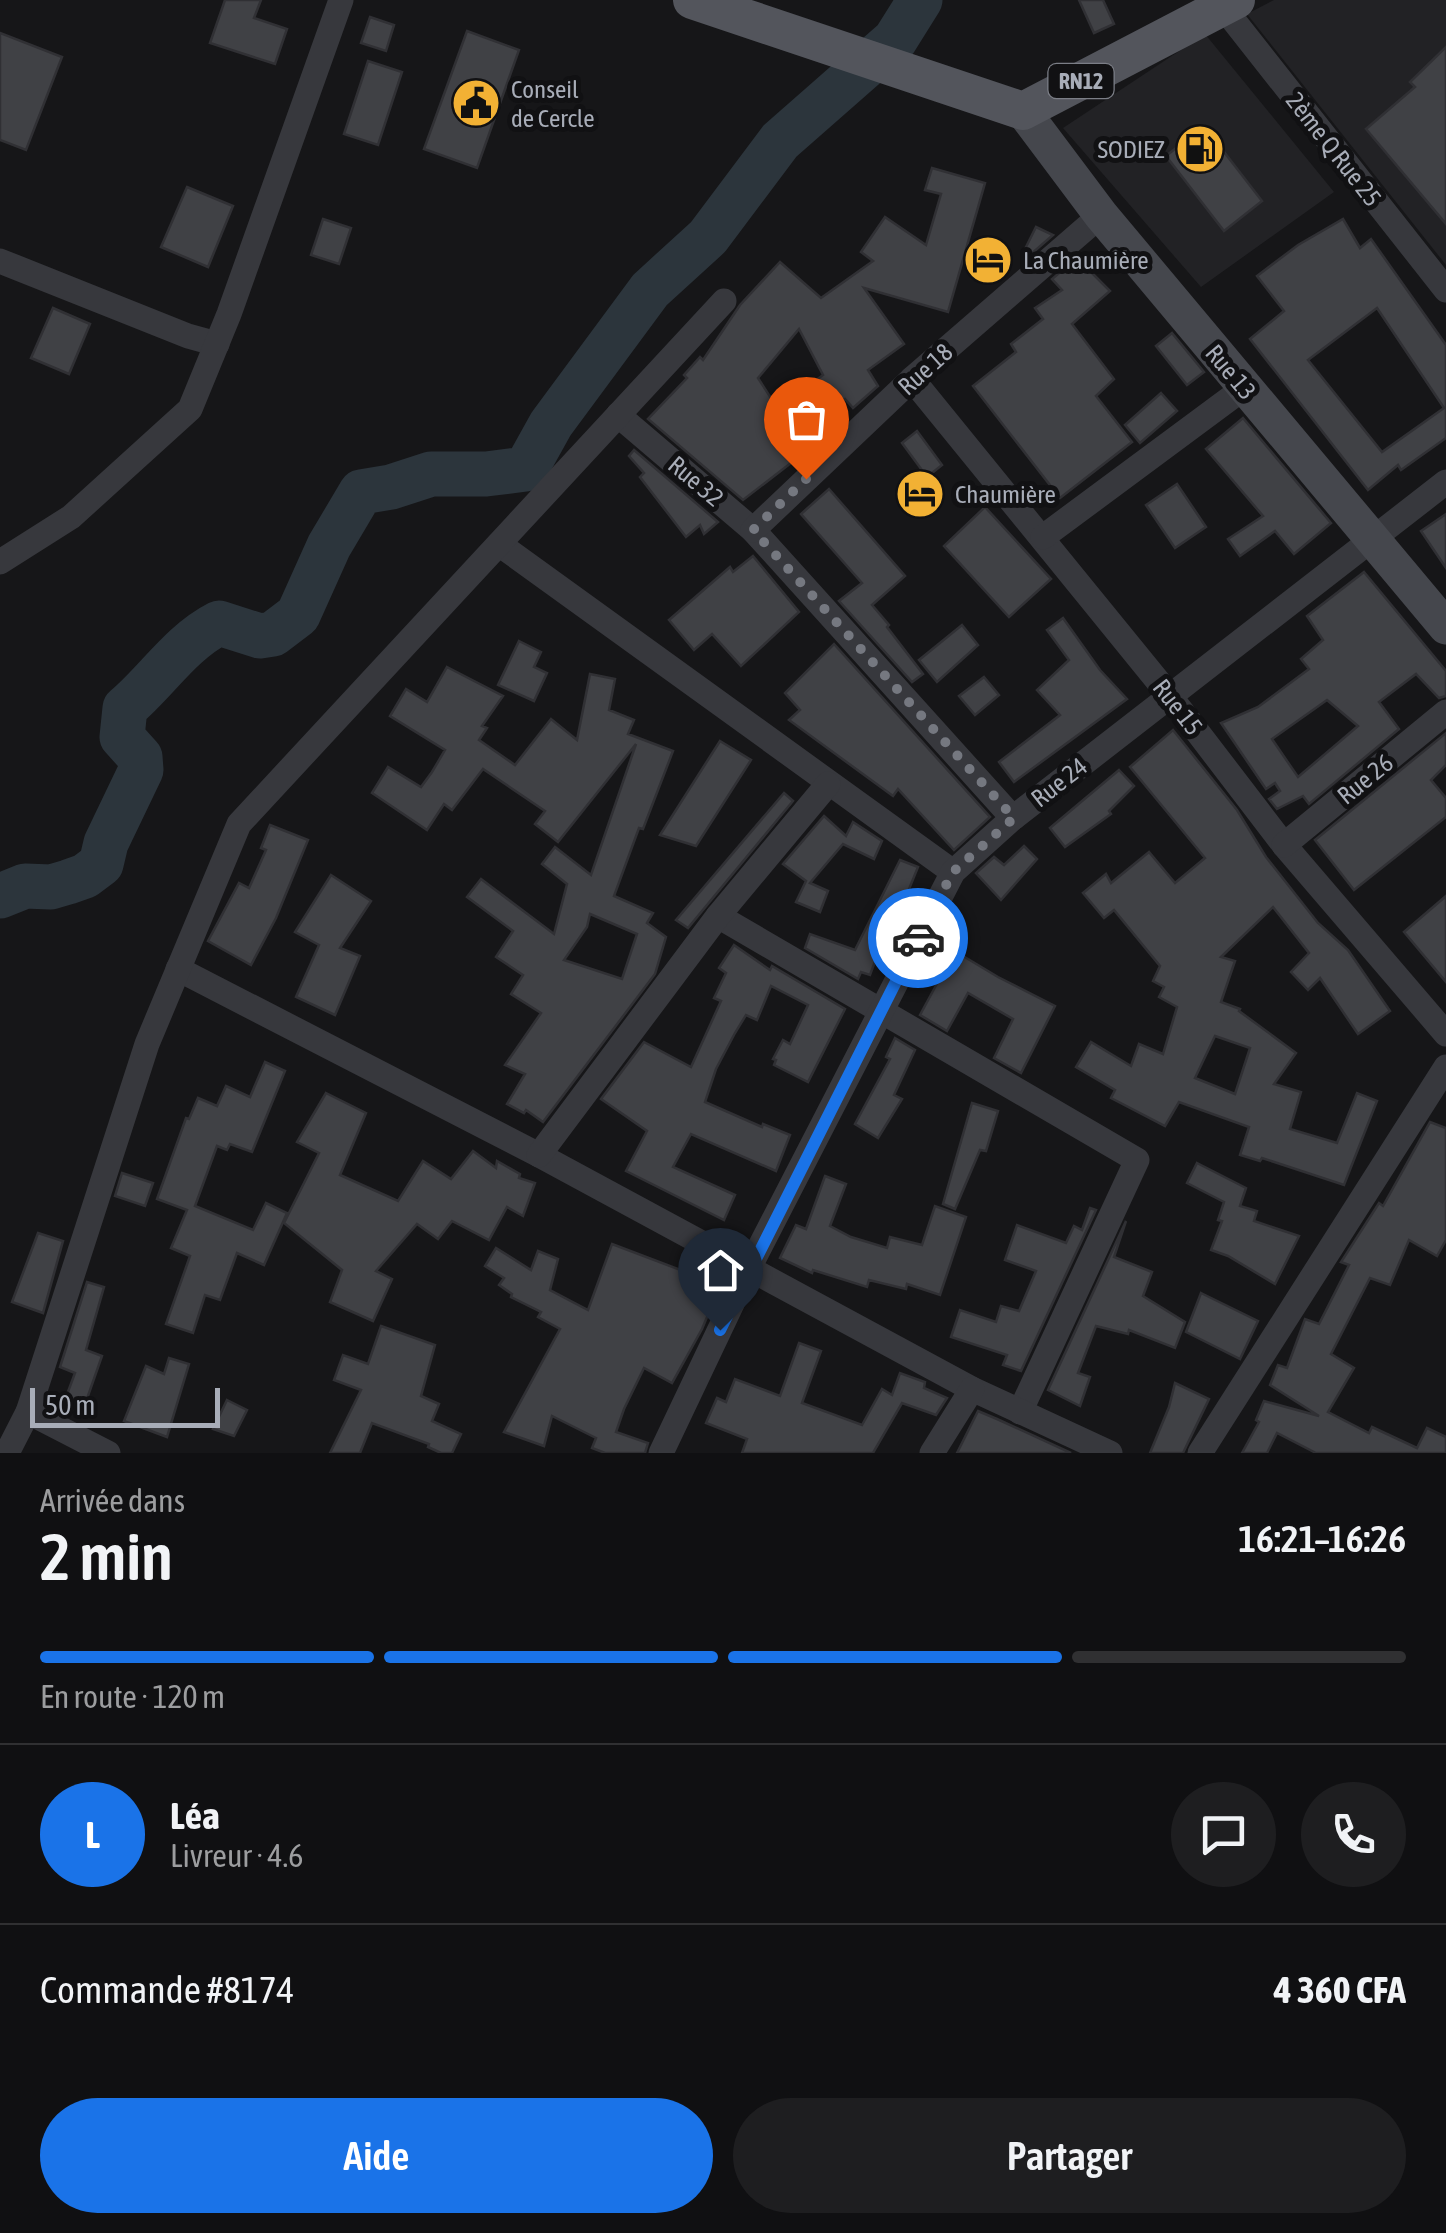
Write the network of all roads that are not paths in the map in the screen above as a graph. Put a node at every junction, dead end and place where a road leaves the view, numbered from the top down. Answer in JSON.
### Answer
{"nodes":[{"id":1,"x":341,"y":0,"type":"edge"},
{"id":2,"x":692,"y":0,"type":"edge"},
{"id":3,"x":1230,"y":4,"type":"edge"},
{"id":4,"x":1023,"y":112,"type":"junction"},
{"id":5,"x":1101,"y":214,"type":"junction"},
{"id":6,"x":0,"y":260,"type":"edge"},
{"id":7,"x":1446,"y":290,"type":"edge"},
{"id":8,"x":724,"y":301,"type":"dead end"},
{"id":9,"x":217,"y":344,"type":"junction"},
{"id":10,"x":912,"y":379,"type":"junction"},
{"id":11,"x":1244,"y":388,"type":"junction"},
{"id":12,"x":618,"y":415,"type":"junction"},
{"id":13,"x":1446,"y":482,"type":"edge"},
{"id":14,"x":753,"y":530,"type":"junction"},
{"id":15,"x":1043,"y":538,"type":"junction"},
{"id":16,"x":1373,"y":540,"type":"junction"},
{"id":17,"x":499,"y":544,"type":"junction"},
{"id":18,"x":0,"y":562,"type":"edge"},
{"id":19,"x":1446,"y":627,"type":"edge"},
{"id":20,"x":1170,"y":696,"type":"junction"},
{"id":21,"x":1446,"y":712,"type":"edge"},
{"id":22,"x":828,"y":784,"type":"junction"},
{"id":23,"x":1014,"y":818,"type":"junction"},
{"id":24,"x":1284,"y":845,"type":"junction"},
{"id":25,"x":953,"y":872,"type":"junction"},
{"id":26,"x":718,"y":916,"type":"junction"},
{"id":27,"x":178,"y":968,"type":"junction"},
{"id":28,"x":880,"y":1009,"type":"junction"},
{"id":29,"x":1446,"y":1034,"type":"edge"},
{"id":30,"x":1446,"y":1068,"type":"edge"},
{"id":31,"x":539,"y":1154,"type":"junction"},
{"id":32,"x":749,"y":1268,"type":"junction"},
{"id":33,"x":972,"y":1389,"type":"junction"},
{"id":34,"x":28,"y":1412,"type":"junction"},
{"id":35,"x":1020,"y":1412,"type":"junction"},
{"id":36,"x":8,"y":1453,"type":"edge"},
{"id":37,"x":108,"y":1453,"type":"edge"},
{"id":38,"x":660,"y":1453,"type":"edge"},
{"id":39,"x":932,"y":1453,"type":"edge"},
{"id":40,"x":1110,"y":1453,"type":"edge"},
{"id":41,"x":1200,"y":1453,"type":"edge"}],
"edges":[{"from":1,"to":9,"type":"street"},
{"from":2,"to":4,"type":"main road","number":"RN12"},
{"from":3,"to":4,"type":"main road","number":"RN12"},
{"from":3,"to":7,"type":"street","name":"2ème Q Rue 25"},
{"from":4,"to":5,"type":"street","name":"Rue 13"},
{"from":5,"to":10,"type":"street","name":"Rue 18"},
{"from":5,"to":11,"type":"street","name":"Rue 13"},
{"from":6,"to":9,"type":"street"},
{"from":8,"to":12,"type":"street"},
{"from":9,"to":18,"type":"street"},
{"from":10,"to":14,"type":"street","name":"Rue 18"},
{"from":10,"to":15,"type":"street","name":"Rue 15"},
{"from":11,"to":15,"type":"street"},
{"from":11,"to":16,"type":"street","name":"Rue 13"},
{"from":12,"to":14,"type":"street","name":"Rue 32"},
{"from":12,"to":17,"type":"street"},
{"from":13,"to":16,"type":"street","name":"Rue 24"},
{"from":14,"to":23,"type":"street","name":"Rue 32"},
{"from":15,"to":20,"type":"street","name":"Rue 15"},
{"from":16,"to":19,"type":"street","name":"Rue 13"},
{"from":16,"to":20,"type":"street","name":"Rue 24"},
{"from":17,"to":22,"type":"street"},
{"from":17,"to":27,"type":"street"},
{"from":20,"to":23,"type":"street","name":"Rue 24"},
{"from":20,"to":24,"type":"street","name":"Rue 15"},
{"from":21,"to":24,"type":"street","name":"Rue 26"},
{"from":22,"to":25,"type":"street"},
{"from":22,"to":26,"type":"street"},
{"from":23,"to":25,"type":"street","name":"Rue 24"},
{"from":24,"to":29,"type":"street","name":"Rue 15"},
{"from":25,"to":28,"type":"street","name":"Rue 24"},
{"from":26,"to":28,"type":"street"},
{"from":26,"to":31,"type":"street"},
{"from":27,"to":31,"type":"street"},
{"from":27,"to":34,"type":"street"},
{"from":28,"to":32,"type":"street","name":"Rue 24"},
{"from":28,"to":35,"type":"street"},
{"from":30,"to":41,"type":"street"},
{"from":31,"to":32,"type":"street"},
{"from":32,"to":33,"type":"street"},
{"from":32,"to":38,"type":"street","name":"Rue 24"},
{"from":33,"to":35,"type":"street"},
{"from":33,"to":39,"type":"street"},
{"from":34,"to":36,"type":"street"},
{"from":34,"to":37,"type":"street"},
{"from":35,"to":40,"type":"street"}]}
